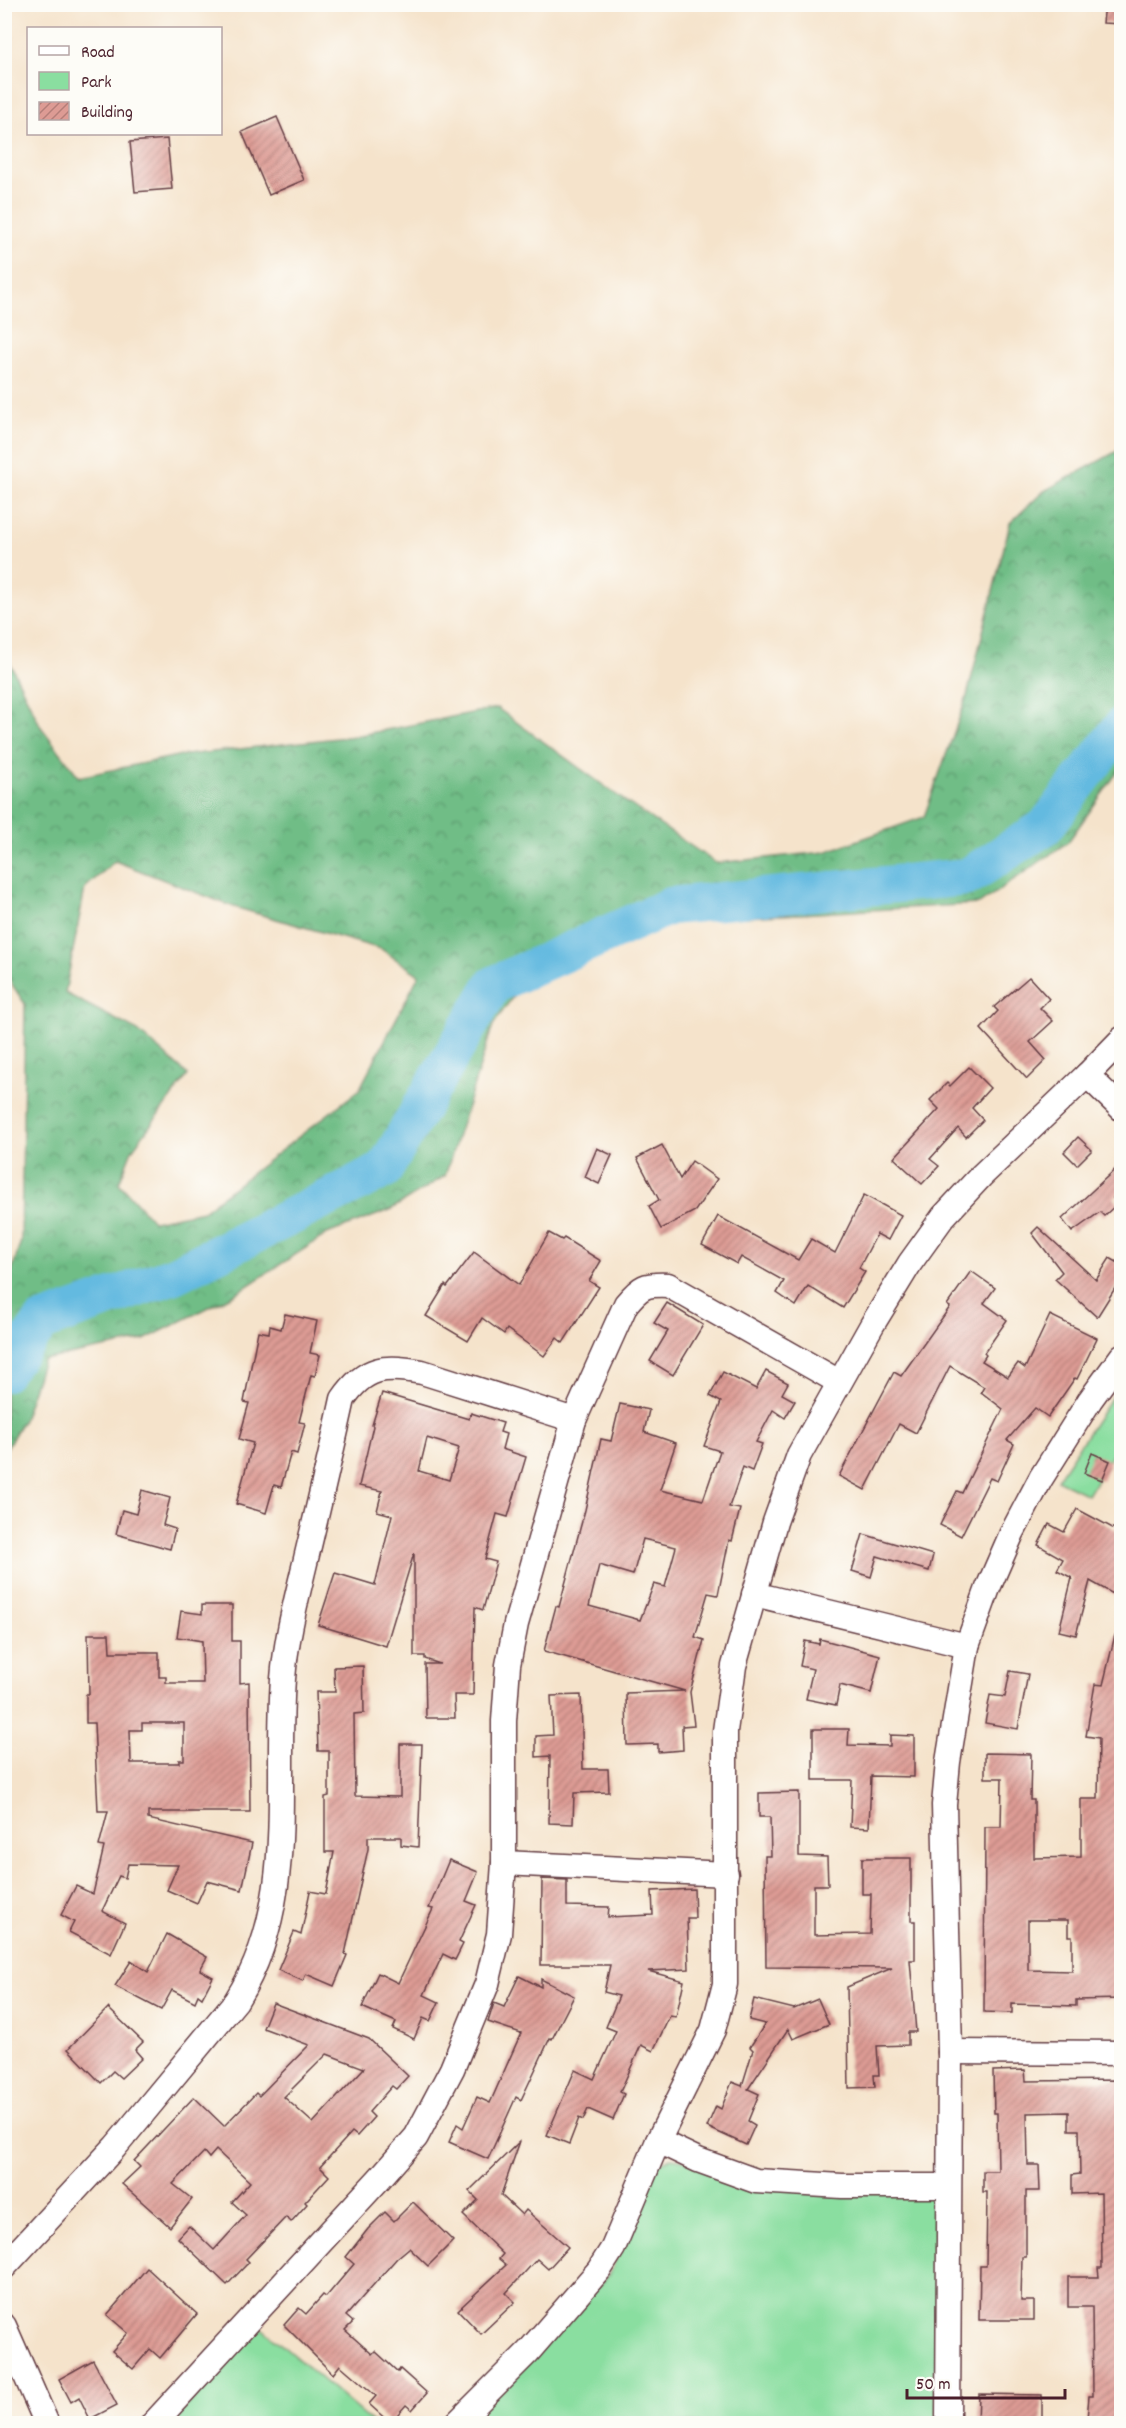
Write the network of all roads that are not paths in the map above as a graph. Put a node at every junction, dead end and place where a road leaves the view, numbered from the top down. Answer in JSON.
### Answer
{"nodes":[{"id":1,"x":1122,"y":1040,"type":"edge"},
{"id":2,"x":1087,"y":1075,"type":"junction"},
{"id":3,"x":1122,"y":1109,"type":"edge"},
{"id":4,"x":1122,"y":1356,"type":"edge"},
{"id":5,"x":839,"y":1382,"type":"junction"},
{"id":6,"x":574,"y":1420,"type":"junction"},
{"id":7,"x":754,"y":1594,"type":"junction"},
{"id":8,"x":967,"y":1647,"type":"junction"},
{"id":9,"x":504,"y":1863,"type":"junction"},
{"id":10,"x":726,"y":1874,"type":"junction"},
{"id":11,"x":950,"y":2052,"type":"junction"},
{"id":12,"x":1122,"y":2053,"type":"edge"},
{"id":13,"x":658,"y":2141,"type":"junction"},
{"id":14,"x":948,"y":2186,"type":"junction"},
{"id":15,"x":4,"y":2267,"type":"edge"},
{"id":16,"x":4,"y":2326,"type":"edge"},
{"id":17,"x":47,"y":2424,"type":"edge"},
{"id":18,"x":153,"y":2424,"type":"edge"},
{"id":19,"x":456,"y":2424,"type":"edge"},
{"id":20,"x":948,"y":2424,"type":"edge"}],
"edges":[{"from":1,"to":2,"type":"street"},
{"from":2,"to":3,"type":"street"},
{"from":2,"to":5,"type":"street"},
{"from":4,"to":8,"type":"street"},
{"from":5,"to":6,"type":"street"},
{"from":5,"to":7,"type":"street"},
{"from":6,"to":9,"type":"street"},
{"from":6,"to":15,"type":"street"},
{"from":7,"to":8,"type":"street"},
{"from":7,"to":10,"type":"street"},
{"from":8,"to":11,"type":"street"},
{"from":9,"to":10,"type":"street"},
{"from":9,"to":18,"type":"street"},
{"from":10,"to":13,"type":"street"},
{"from":11,"to":12,"type":"street"},
{"from":11,"to":14,"type":"street"},
{"from":13,"to":14,"type":"street"},
{"from":13,"to":19,"type":"street"},
{"from":14,"to":20,"type":"street"},
{"from":16,"to":17,"type":"street"}]}
